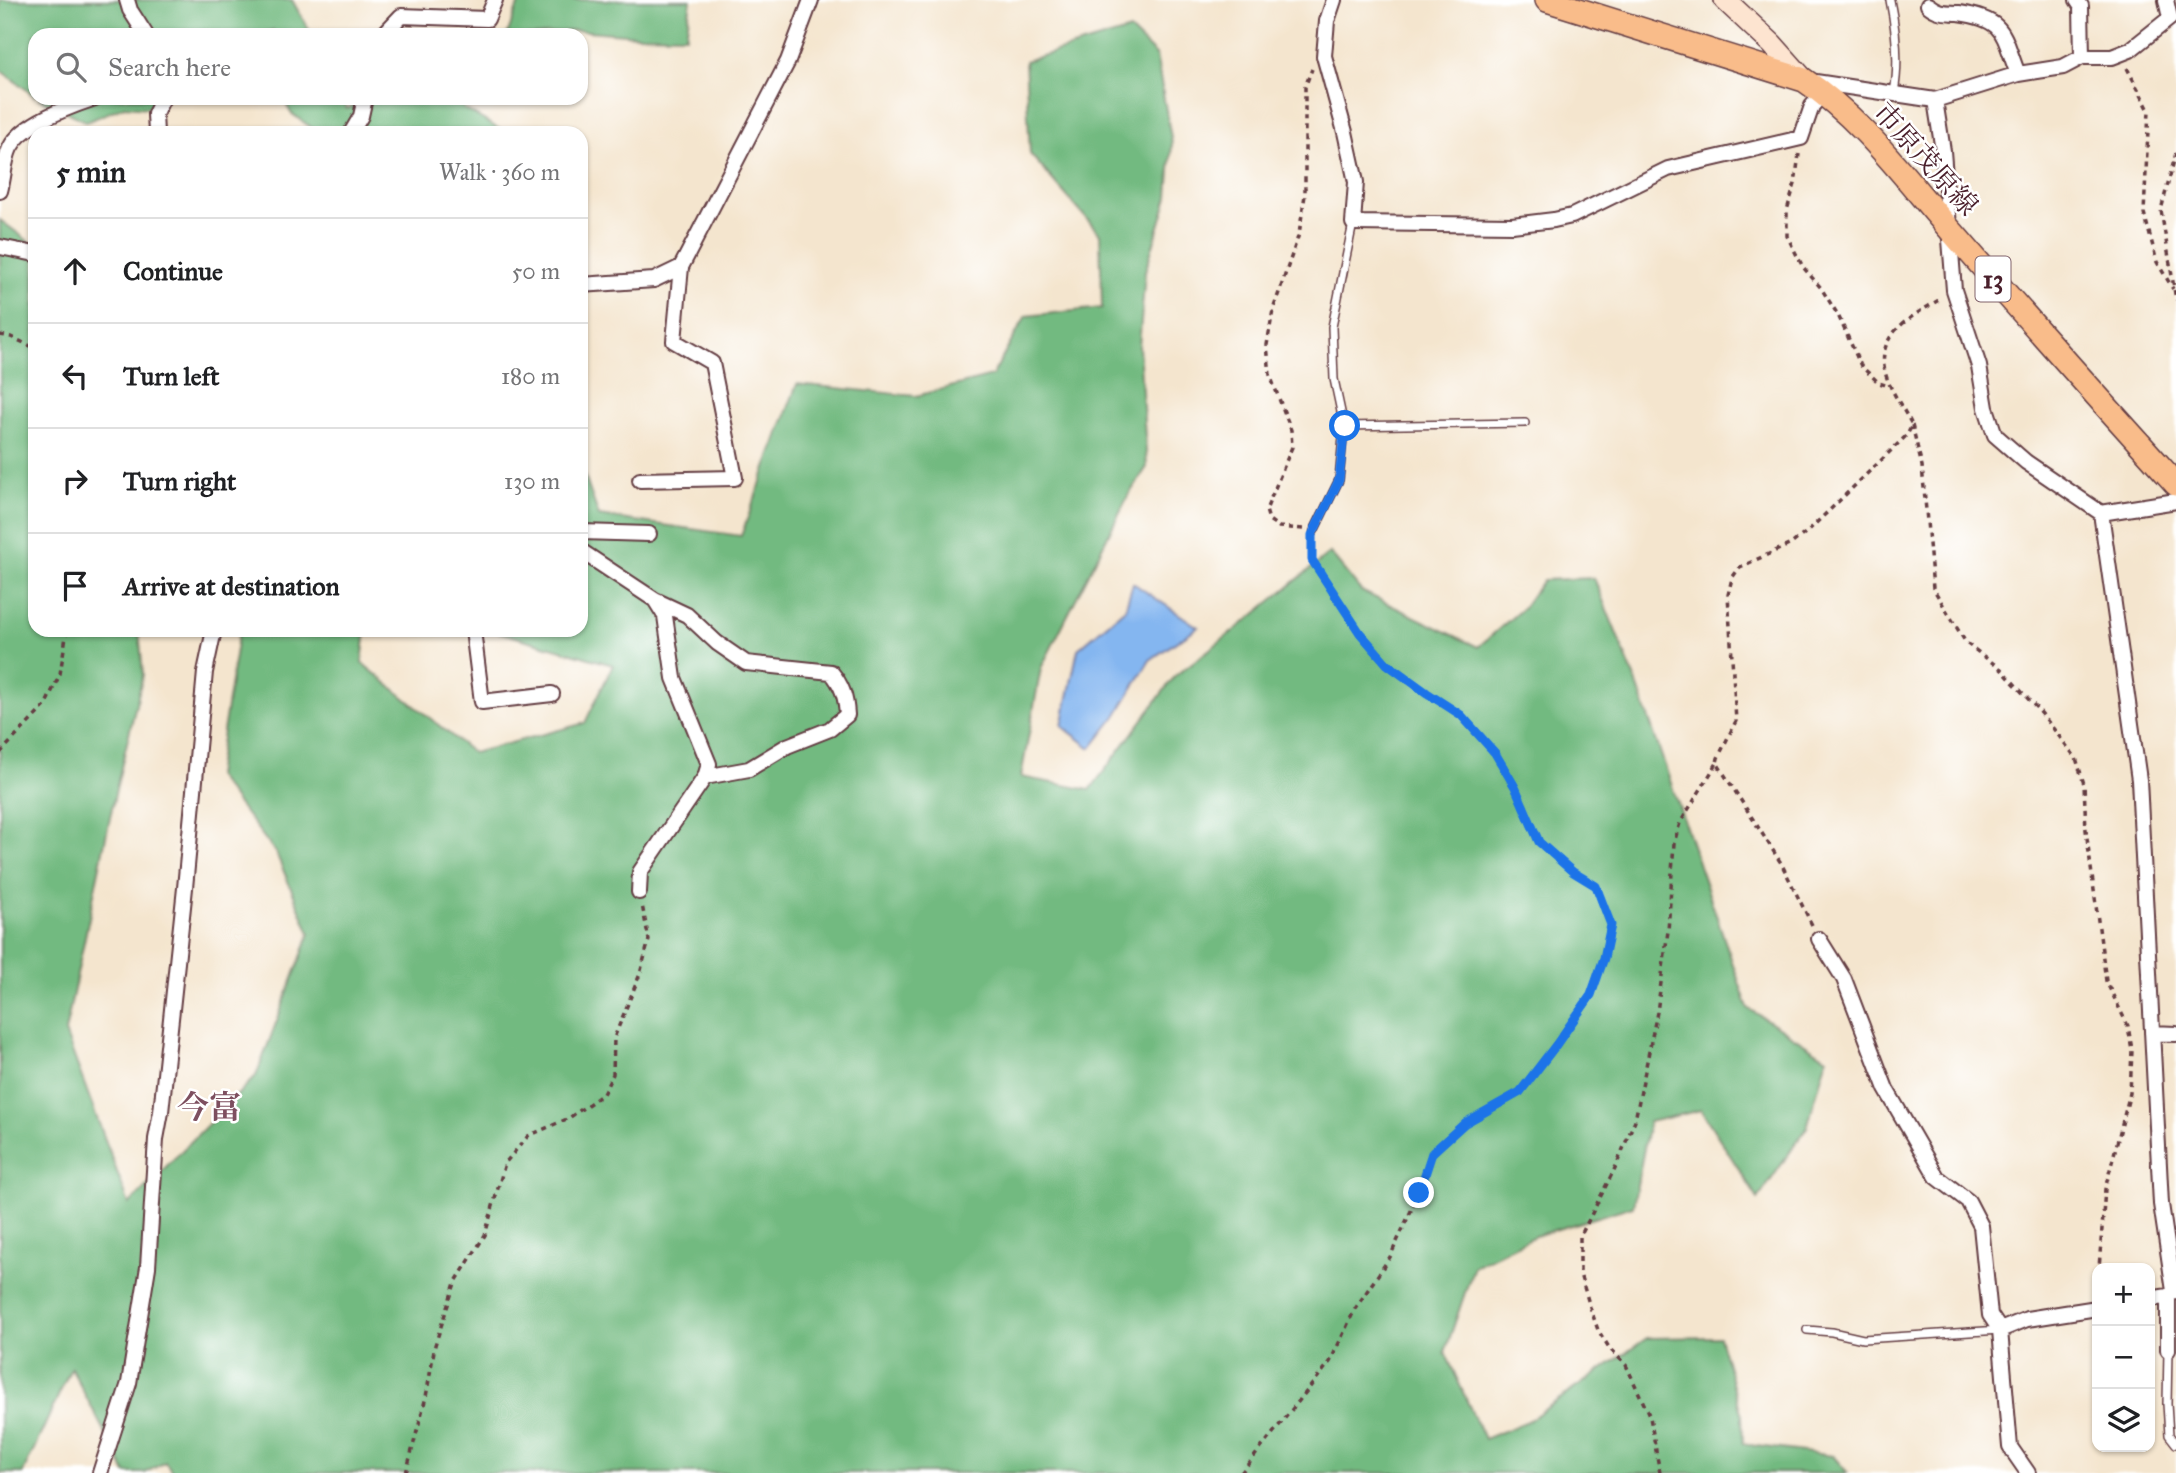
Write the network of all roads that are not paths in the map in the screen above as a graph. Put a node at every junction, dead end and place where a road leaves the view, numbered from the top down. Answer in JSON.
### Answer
{"nodes":[{"id":1,"x":127,"y":0,"type":"edge"},
{"id":2,"x":495,"y":0,"type":"edge"},
{"id":3,"x":811,"y":0,"type":"edge"},
{"id":4,"x":1334,"y":0,"type":"edge"},
{"id":5,"x":1548,"y":0,"type":"edge"},
{"id":6,"x":1725,"y":0,"type":"edge"},
{"id":7,"x":1890,"y":0,"type":"edge"},
{"id":8,"x":2077,"y":0,"type":"edge"},
{"id":9,"x":2166,"y":0,"type":"edge"},
{"id":10,"x":1928,"y":5,"type":"dead end"},
{"id":11,"x":142,"y":28,"type":"edge"},
{"id":12,"x":390,"y":28,"type":"edge"},
{"id":13,"x":2082,"y":57,"type":"junction"},
{"id":14,"x":2018,"y":74,"type":"junction"},
{"id":15,"x":1804,"y":80,"type":"junction"},
{"id":16,"x":1823,"y":93,"type":"junction"},
{"id":17,"x":1894,"y":93,"type":"junction"},
{"id":18,"x":1935,"y":100,"type":"junction"},
{"id":19,"x":75,"y":105,"type":"edge"},
{"id":20,"x":159,"y":105,"type":"edge"},
{"id":21,"x":363,"y":105,"type":"edge"},
{"id":22,"x":34,"y":126,"type":"edge"},
{"id":23,"x":156,"y":126,"type":"edge"},
{"id":24,"x":355,"y":126,"type":"edge"},
{"id":25,"x":28,"y":129,"type":"edge"},
{"id":26,"x":0,"y":191,"type":"edge"},
{"id":27,"x":1353,"y":223,"type":"junction"},
{"id":28,"x":1948,"y":228,"type":"junction"},
{"id":29,"x":0,"y":247,"type":"edge"},
{"id":30,"x":28,"y":253,"type":"edge"},
{"id":31,"x":681,"y":267,"type":"junction"},
{"id":32,"x":588,"y":285,"type":"edge"},
{"id":33,"x":1525,"y":423,"type":"dead end"},
{"id":34,"x":1345,"y":426,"type":"junction"},
{"id":35,"x":640,"y":480,"type":"dead end"},
{"id":36,"x":2176,"y":484,"type":"edge"},
{"id":37,"x":2176,"y":501,"type":"edge"},
{"id":38,"x":2101,"y":513,"type":"junction"},
{"id":39,"x":1314,"y":531,"type":"road end"},
{"id":40,"x":588,"y":532,"type":"edge"},
{"id":41,"x":649,"y":534,"type":"dead end"},
{"id":42,"x":588,"y":556,"type":"edge"},
{"id":43,"x":655,"y":600,"type":"junction"},
{"id":44,"x":212,"y":637,"type":"edge"},
{"id":45,"x":474,"y":637,"type":"edge"},
{"id":46,"x":552,"y":694,"type":"dead end"},
{"id":47,"x":705,"y":777,"type":"junction"},
{"id":48,"x":639,"y":892,"type":"road end"},
{"id":49,"x":1819,"y":939,"type":"road end"},
{"id":50,"x":2152,"y":1033,"type":"junction"},
{"id":51,"x":2176,"y":1034,"type":"edge"},
{"id":52,"x":2172,"y":1292,"type":"edge"},
{"id":53,"x":2155,"y":1297,"type":"edge"},
{"id":54,"x":2092,"y":1309,"type":"edge"},
{"id":55,"x":1807,"y":1330,"type":"dead end"},
{"id":56,"x":2000,"y":1330,"type":"junction"},
{"id":57,"x":2168,"y":1350,"type":"joint"},
{"id":58,"x":2176,"y":1444,"type":"edge"},
{"id":59,"x":100,"y":1473,"type":"edge"},
{"id":60,"x":2028,"y":1473,"type":"edge"}],
"edges":[{"from":1,"to":11,"type":"street"},
{"from":2,"to":12,"type":"street"},
{"from":3,"to":31,"type":"street"},
{"from":4,"to":27,"type":"street"},
{"from":5,"to":15,"type":"main road","name":"市原茂原線","number":"13"},
{"from":6,"to":15,"type":"main road"},
{"from":7,"to":17,"type":"lane"},
{"from":8,"to":13,"type":"street"},
{"from":9,"to":13,"type":"street"},
{"from":10,"to":14,"type":"street"},
{"from":13,"to":14,"type":"street"},
{"from":14,"to":18,"type":"street"},
{"from":15,"to":16,"type":"main road","name":"市原茂原線","number":"13"},
{"from":15,"to":17,"type":"street"},
{"from":16,"to":27,"type":"street"},
{"from":16,"to":28,"type":"main road","name":"市原茂原線","number":"13"},
{"from":17,"to":18,"type":"street"},
{"from":18,"to":28,"type":"street"},
{"from":19,"to":22,"type":"street"},
{"from":20,"to":23,"type":"street"},
{"from":21,"to":24,"type":"street"},
{"from":25,"to":26,"type":"street"},
{"from":27,"to":34,"type":"lane"},
{"from":28,"to":36,"type":"main road","name":"市原茂原線","number":"13"},
{"from":28,"to":38,"type":"street"},
{"from":29,"to":30,"type":"street"},
{"from":31,"to":32,"type":"street"},
{"from":31,"to":35,"type":"street"},
{"from":33,"to":34,"type":"lane"},
{"from":34,"to":39,"type":"lane"},
{"from":37,"to":38,"type":"street"},
{"from":38,"to":50,"type":"street"},
{"from":40,"to":41,"type":"street"},
{"from":42,"to":43,"type":"street"},
{"from":43,"to":47,"type":"street"},
{"from":43,"to":47,"type":"street"},
{"from":44,"to":59,"type":"street"},
{"from":45,"to":46,"type":"street"},
{"from":47,"to":48,"type":"street"},
{"from":49,"to":56,"type":"street"},
{"from":50,"to":51,"type":"street"},
{"from":50,"to":52,"type":"street"},
{"from":52,"to":53,"type":"street"},
{"from":52,"to":57,"type":"street"},
{"from":54,"to":56,"type":"street"},
{"from":55,"to":56,"type":"lane"},
{"from":56,"to":60,"type":"street"},
{"from":57,"to":58,"type":"lane"}]}
